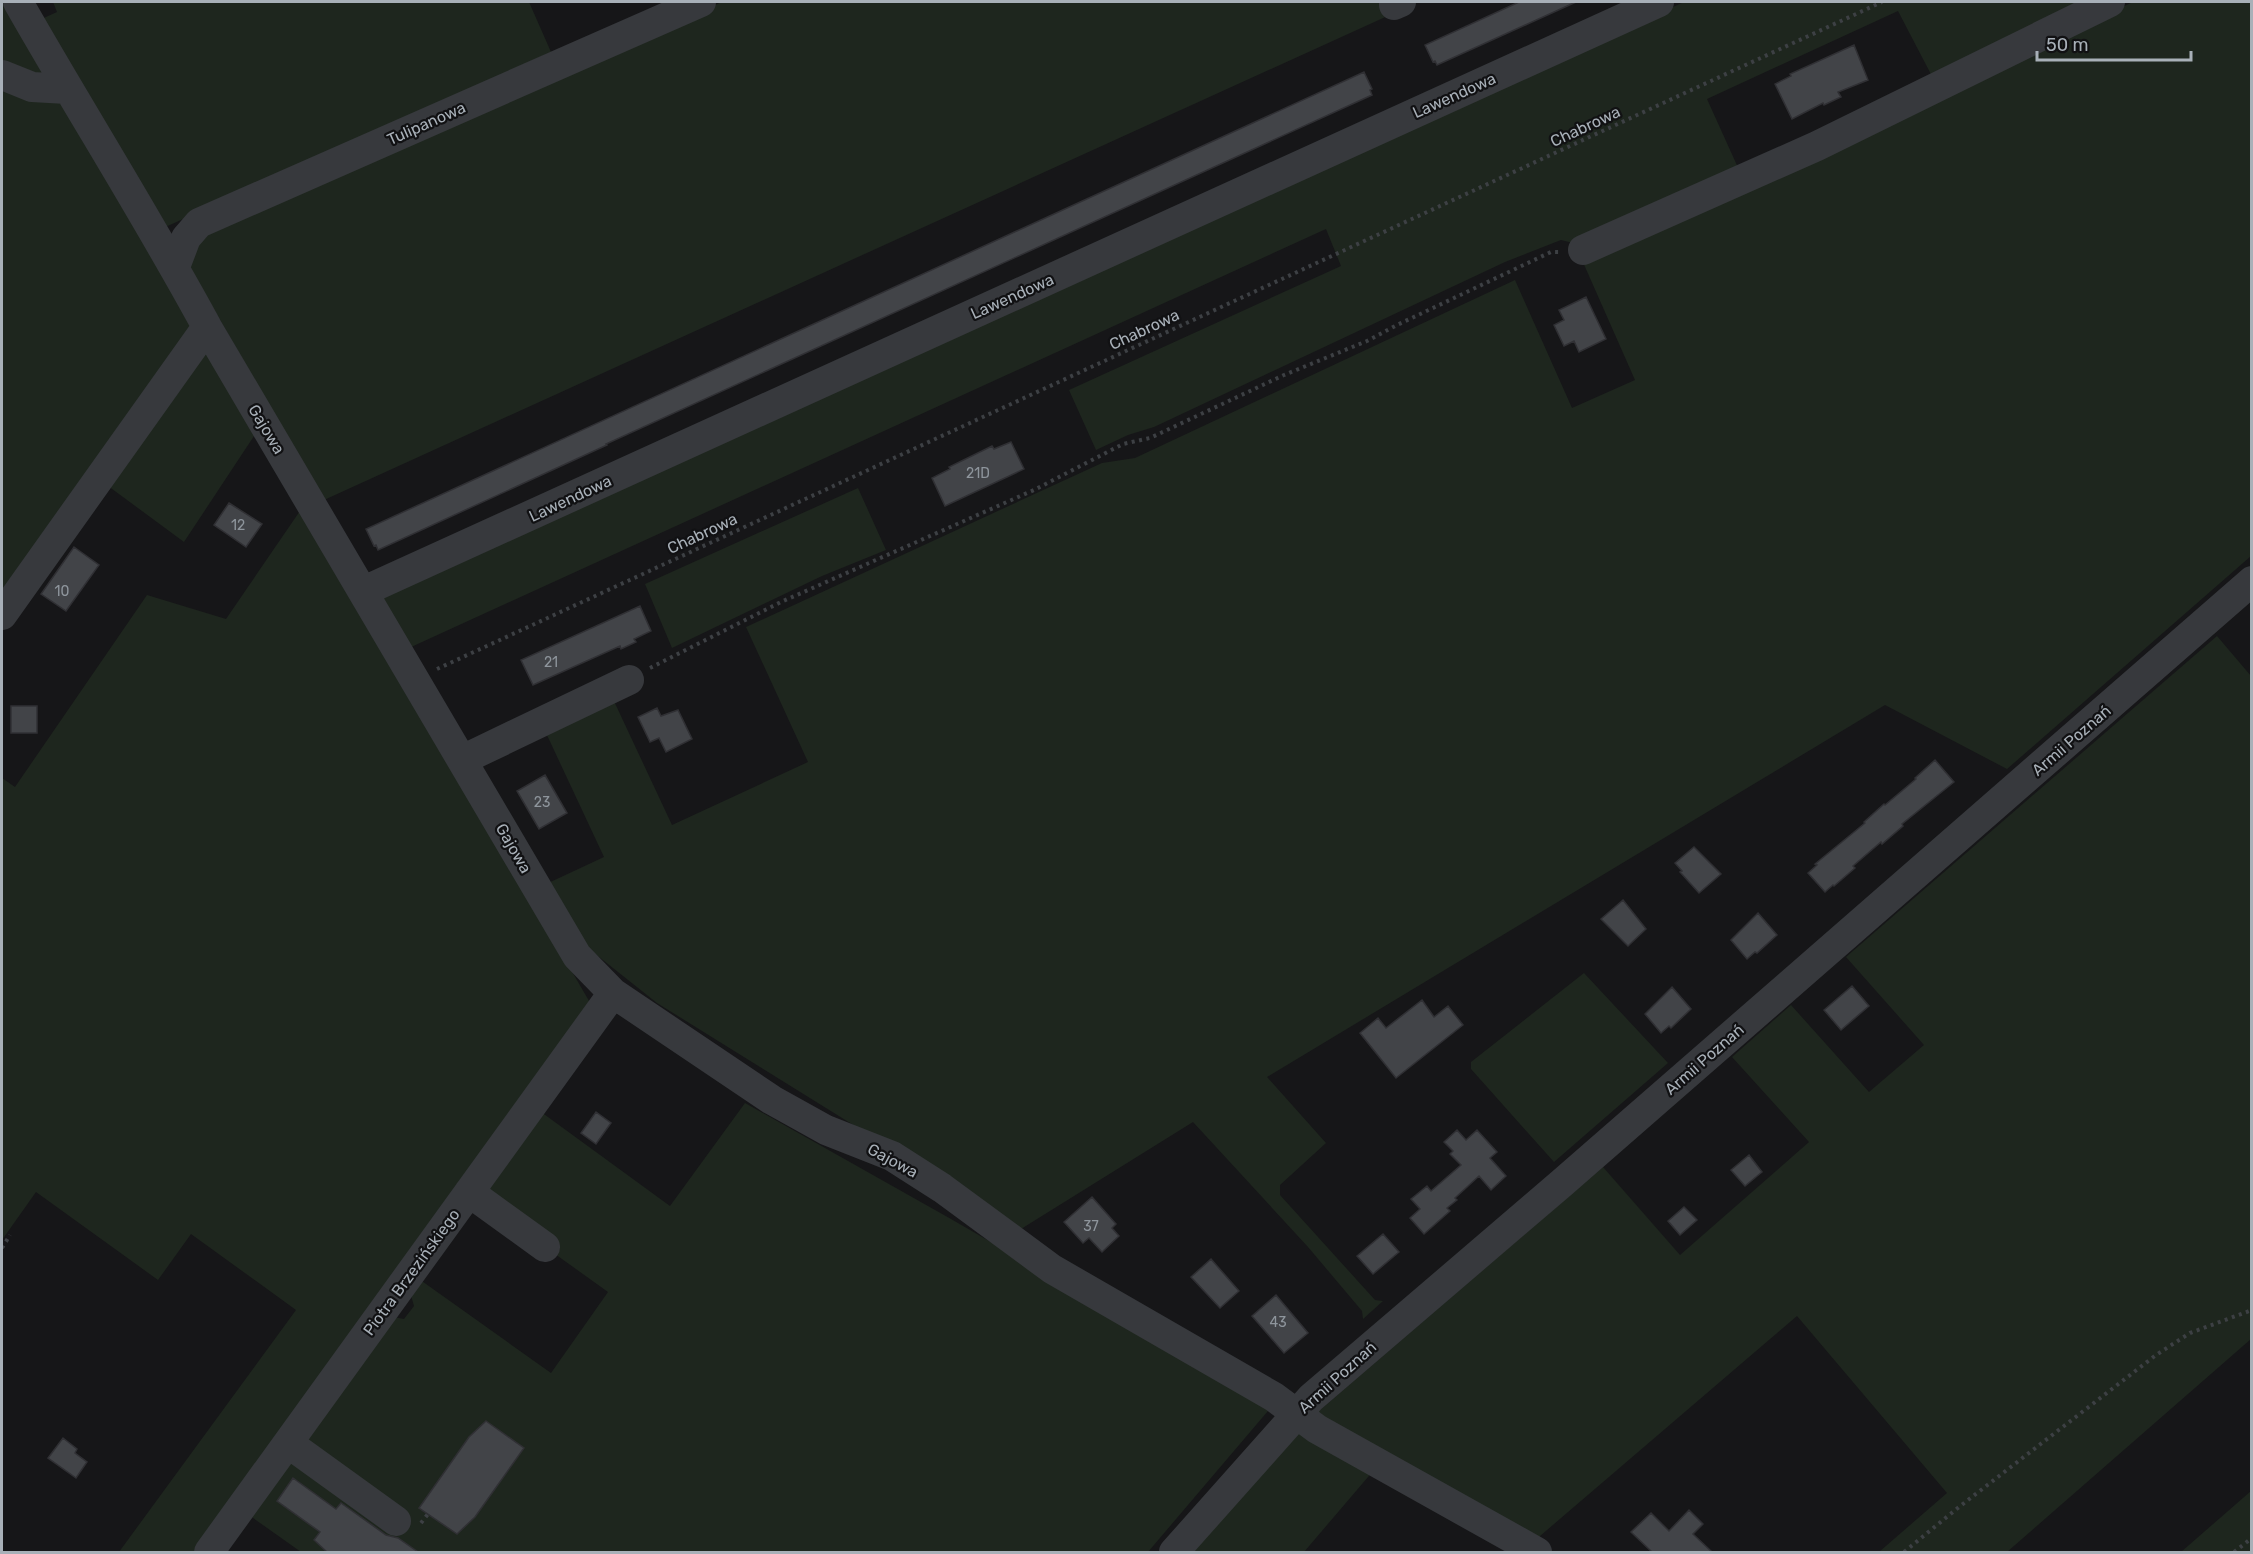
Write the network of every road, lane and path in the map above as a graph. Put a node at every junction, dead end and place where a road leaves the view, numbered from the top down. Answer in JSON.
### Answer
{"nodes":[{"id":1,"x":18,"y":2,"type":"edge"},
{"id":2,"x":701,"y":2,"type":"edge"},
{"id":3,"x":1659,"y":2,"type":"edge"},
{"id":4,"x":1882,"y":2,"type":"edge"},
{"id":5,"x":2110,"y":2,"type":"edge"},
{"id":6,"x":2,"y":75,"type":"edge"},
{"id":7,"x":68,"y":89,"type":"junction"},
{"id":8,"x":1583,"y":250,"type":"joint"},
{"id":9,"x":175,"y":267,"type":"junction"},
{"id":10,"x":207,"y":327,"type":"junction"},
{"id":11,"x":2252,"y":581,"type":"edge"},
{"id":12,"x":364,"y":591,"type":"junction"},
{"id":13,"x":2,"y":615,"type":"edge"},
{"id":14,"x":415,"y":679,"type":"junction"},
{"id":15,"x":629,"y":680,"type":"joint"},
{"id":16,"x":462,"y":760,"type":"junction"},
{"id":17,"x":613,"y":993,"type":"junction"},
{"id":18,"x":469,"y":1192,"type":"junction"},
{"id":19,"x":10,"y":1235,"type":"dead end"},
{"id":20,"x":545,"y":1247,"type":"dead end"},
{"id":21,"x":2,"y":1248,"type":"edge"},
{"id":22,"x":2252,"y":1310,"type":"edge"},
{"id":23,"x":1297,"y":1413,"type":"junction"},
{"id":24,"x":288,"y":1443,"type":"junction"},
{"id":25,"x":396,"y":1521,"type":"dead end"},
{"id":26,"x":2252,"y":1538,"type":"edge"},
{"id":27,"x":209,"y":1552,"type":"edge"},
{"id":28,"x":1173,"y":1552,"type":"edge"},
{"id":29,"x":1538,"y":1552,"type":"edge"},
{"id":30,"x":1904,"y":1552,"type":"edge"},
{"id":31,"x":2234,"y":1552,"type":"edge"}],
"edges":[{"from":1,"to":7,"type":"street","name":"Gajowa"},
{"from":2,"to":9,"type":"street","name":"Tulipanowa"},
{"from":3,"to":12,"type":"street","name":"Lawendowa"},
{"from":4,"to":14,"type":"path","name":"Chabrowa"},
{"from":5,"to":8,"type":"street"},
{"from":6,"to":7,"type":"street"},
{"from":7,"to":9,"type":"street","name":"Gajowa"},
{"from":8,"to":15,"type":"path"},
{"from":9,"to":10,"type":"street","name":"Gajowa"},
{"from":10,"to":12,"type":"street","name":"Gajowa"},
{"from":10,"to":13,"type":"street"},
{"from":11,"to":23,"type":"street","name":"Armii Poznań"},
{"from":12,"to":14,"type":"street","name":"Gajowa"},
{"from":14,"to":16,"type":"street","name":"Gajowa"},
{"from":15,"to":16,"type":"street"},
{"from":16,"to":17,"type":"street","name":"Gajowa"},
{"from":17,"to":18,"type":"street","name":"Piotra Brzezińskiego"},
{"from":17,"to":23,"type":"street","name":"Gajowa"},
{"from":18,"to":20,"type":"street"},
{"from":18,"to":24,"type":"street","name":"Piotra Brzezińskiego"},
{"from":19,"to":21,"type":"path"},
{"from":22,"to":30,"type":"path"},
{"from":23,"to":28,"type":"street","name":"Armii Poznań"},
{"from":23,"to":29,"type":"street","name":"Gajowa"},
{"from":24,"to":25,"type":"street"},
{"from":24,"to":27,"type":"street","name":"Piotra Brzezińskiego"},
{"from":26,"to":31,"type":"path"}]}
